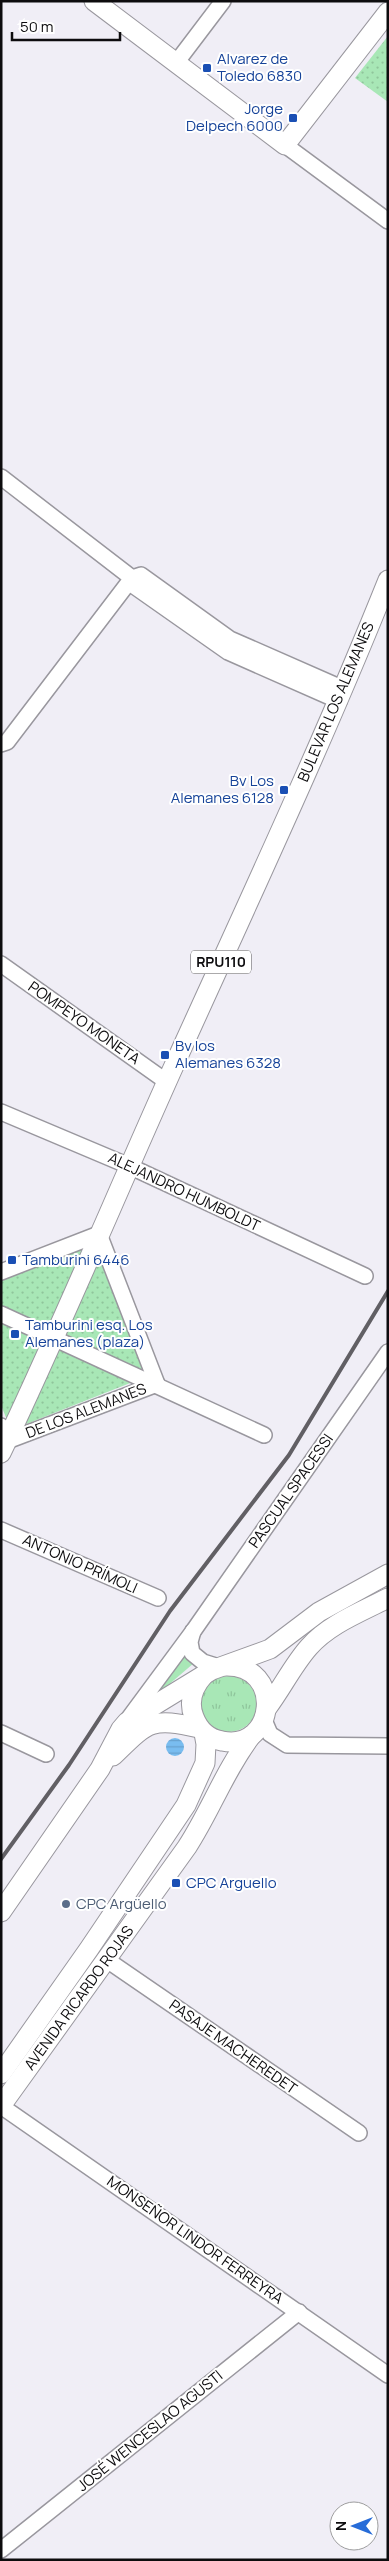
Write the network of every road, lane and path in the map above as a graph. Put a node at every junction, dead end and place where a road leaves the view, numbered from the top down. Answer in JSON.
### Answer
{"nodes":[{"id":1,"x":94,"y":1,"type":"edge"},
{"id":2,"x":223,"y":1,"type":"edge"},
{"id":3,"x":388,"y":12,"type":"edge"},
{"id":4,"x":176,"y":63,"type":"junction"},
{"id":5,"x":285,"y":145,"type":"junction"},
{"id":6,"x":388,"y":221,"type":"edge"},
{"id":7,"x":1,"y":477,"type":"edge"},
{"id":8,"x":132,"y":578,"type":"junction"},
{"id":9,"x":388,"y":580,"type":"edge"},
{"id":10,"x":341,"y":695,"type":"junction"},
{"id":11,"x":1,"y":744,"type":"edge"},
{"id":12,"x":1,"y":964,"type":"edge"},
{"id":13,"x":167,"y":1082,"type":"junction"},
{"id":14,"x":1,"y":1112,"type":"edge"},
{"id":15,"x":129,"y":1166,"type":"junction"},
{"id":16,"x":99,"y":1234,"type":"junction"},
{"id":17,"x":1,"y":1272,"type":"edge"},
{"id":18,"x":365,"y":1276,"type":"dead end"},
{"id":19,"x":1,"y":1314,"type":"edge"},
{"id":20,"x":54,"y":1339,"type":"junction"},
{"id":21,"x":388,"y":1352,"type":"edge"},
{"id":22,"x":157,"y":1384,"type":"junction"},
{"id":23,"x":264,"y":1435,"type":"dead end"},
{"id":24,"x":3,"y":1440,"type":"edge"},
{"id":25,"x":1,"y":1530,"type":"edge"},
{"id":26,"x":388,"y":1574,"type":"edge"},
{"id":27,"x":158,"y":1598,"type":"dead end"},
{"id":28,"x":388,"y":1598,"type":"edge"},
{"id":29,"x":194,"y":1630,"type":"junction"},
{"id":30,"x":216,"y":1669,"type":"junction"},
{"id":31,"x":266,"y":1714,"type":"junction"},
{"id":32,"x":121,"y":1729,"type":"junction"},
{"id":33,"x":202,"y":1730,"type":"junction"},
{"id":34,"x":1,"y":1733,"type":"edge"},
{"id":35,"x":251,"y":1736,"type":"junction"},
{"id":36,"x":388,"y":1746,"type":"edge"},
{"id":37,"x":46,"y":1754,"type":"dead end"},
{"id":38,"x":100,"y":1769,"type":"junction"},
{"id":39,"x":1,"y":1912,"type":"edge"},
{"id":40,"x":107,"y":1960,"type":"junction"},
{"id":41,"x":1,"y":2074,"type":"edge"},
{"id":42,"x":1,"y":2106,"type":"edge"},
{"id":43,"x":359,"y":2133,"type":"dead end"},
{"id":44,"x":299,"y":2312,"type":"junction"},
{"id":45,"x":388,"y":2375,"type":"edge"},
{"id":46,"x":1,"y":2550,"type":"edge"}],
"edges":[{"from":1,"to":4,"type":"main road"},
{"from":2,"to":4,"type":"street"},
{"from":3,"to":5,"type":"main road"},
{"from":4,"to":5,"type":"main road"},
{"from":5,"to":6,"type":"street"},
{"from":7,"to":8,"type":"street"},
{"from":8,"to":10,"type":"street"},
{"from":8,"to":11,"type":"street"},
{"from":9,"to":10,"type":"main road","name":"BULEVAR LOS ALEMANES","number":"RPU110"},
{"from":10,"to":13,"type":"main road","name":"BULEVAR LOS ALEMANES","number":"RPU110"},
{"from":12,"to":13,"type":"street","name":"POMPEYO MONETA"},
{"from":13,"to":15,"type":"main road","name":"BULEVAR LOS ALEMANES","number":"RPU110"},
{"from":14,"to":15,"type":"street","name":"ALEJANDRO HUMBOLDT"},
{"from":15,"to":16,"type":"main road","name":"BULEVAR LOS ALEMANES","number":"RPU110"},
{"from":15,"to":18,"type":"street","name":"ALEJANDRO HUMBOLDT"},
{"from":16,"to":17,"type":"street"},
{"from":16,"to":20,"type":"main road","name":"BULEVAR LOS ALEMANES","number":"RPU110"},
{"from":16,"to":22,"type":"street","name":"DE LOS ALEMANES"},
{"from":19,"to":20,"type":"street"},
{"from":20,"to":22,"type":"street"},
{"from":20,"to":24,"type":"main road","name":"BULEVAR LOS ALEMANES","number":"RPU110"},
{"from":21,"to":29,"type":"street","name":"PASCUAL SPACESSI"},
{"from":22,"to":23,"type":"street"},
{"from":22,"to":24,"type":"street","name":"DE LOS ALEMANES"},
{"from":25,"to":27,"type":"street","name":"ANTONIO PRÍMOLI"},
{"from":26,"to":30,"type":"main road"},
{"from":28,"to":31,"type":"main road"},
{"from":29,"to":30,"type":"street"},
{"from":29,"to":32,"type":"street","name":"PASCUAL SPACESSI"},
{"from":30,"to":31,"type":"main road"},
{"from":30,"to":32,"type":"main road"},
{"from":30,"to":33,"type":"main road"},
{"from":31,"to":35,"type":"main road"},
{"from":31,"to":36,"type":"street"},
{"from":32,"to":38,"type":"main road"},
{"from":33,"to":35,"type":"main road"},
{"from":33,"to":38,"type":"main road"},
{"from":33,"to":41,"type":"main road","name":"AVENIDA RICARDO ROJAS"},
{"from":34,"to":37,"type":"street"},
{"from":35,"to":40,"type":"main road","name":"AVENIDA RICARDO ROJAS"},
{"from":38,"to":39,"type":"main road"},
{"from":40,"to":42,"type":"main road","name":"AVENIDA RICARDO ROJAS"},
{"from":40,"to":43,"type":"street","name":"PASAJE MACHEREDET"},
{"from":42,"to":44,"type":"street","name":"MONSEÑOR LINDOR FERREYRA"},
{"from":44,"to":45,"type":"street","name":"MONSEÑOR LINDOR FERREYRA"},
{"from":44,"to":46,"type":"street","name":"JOSÉ WENCESLAO AGUSTI"}]}
